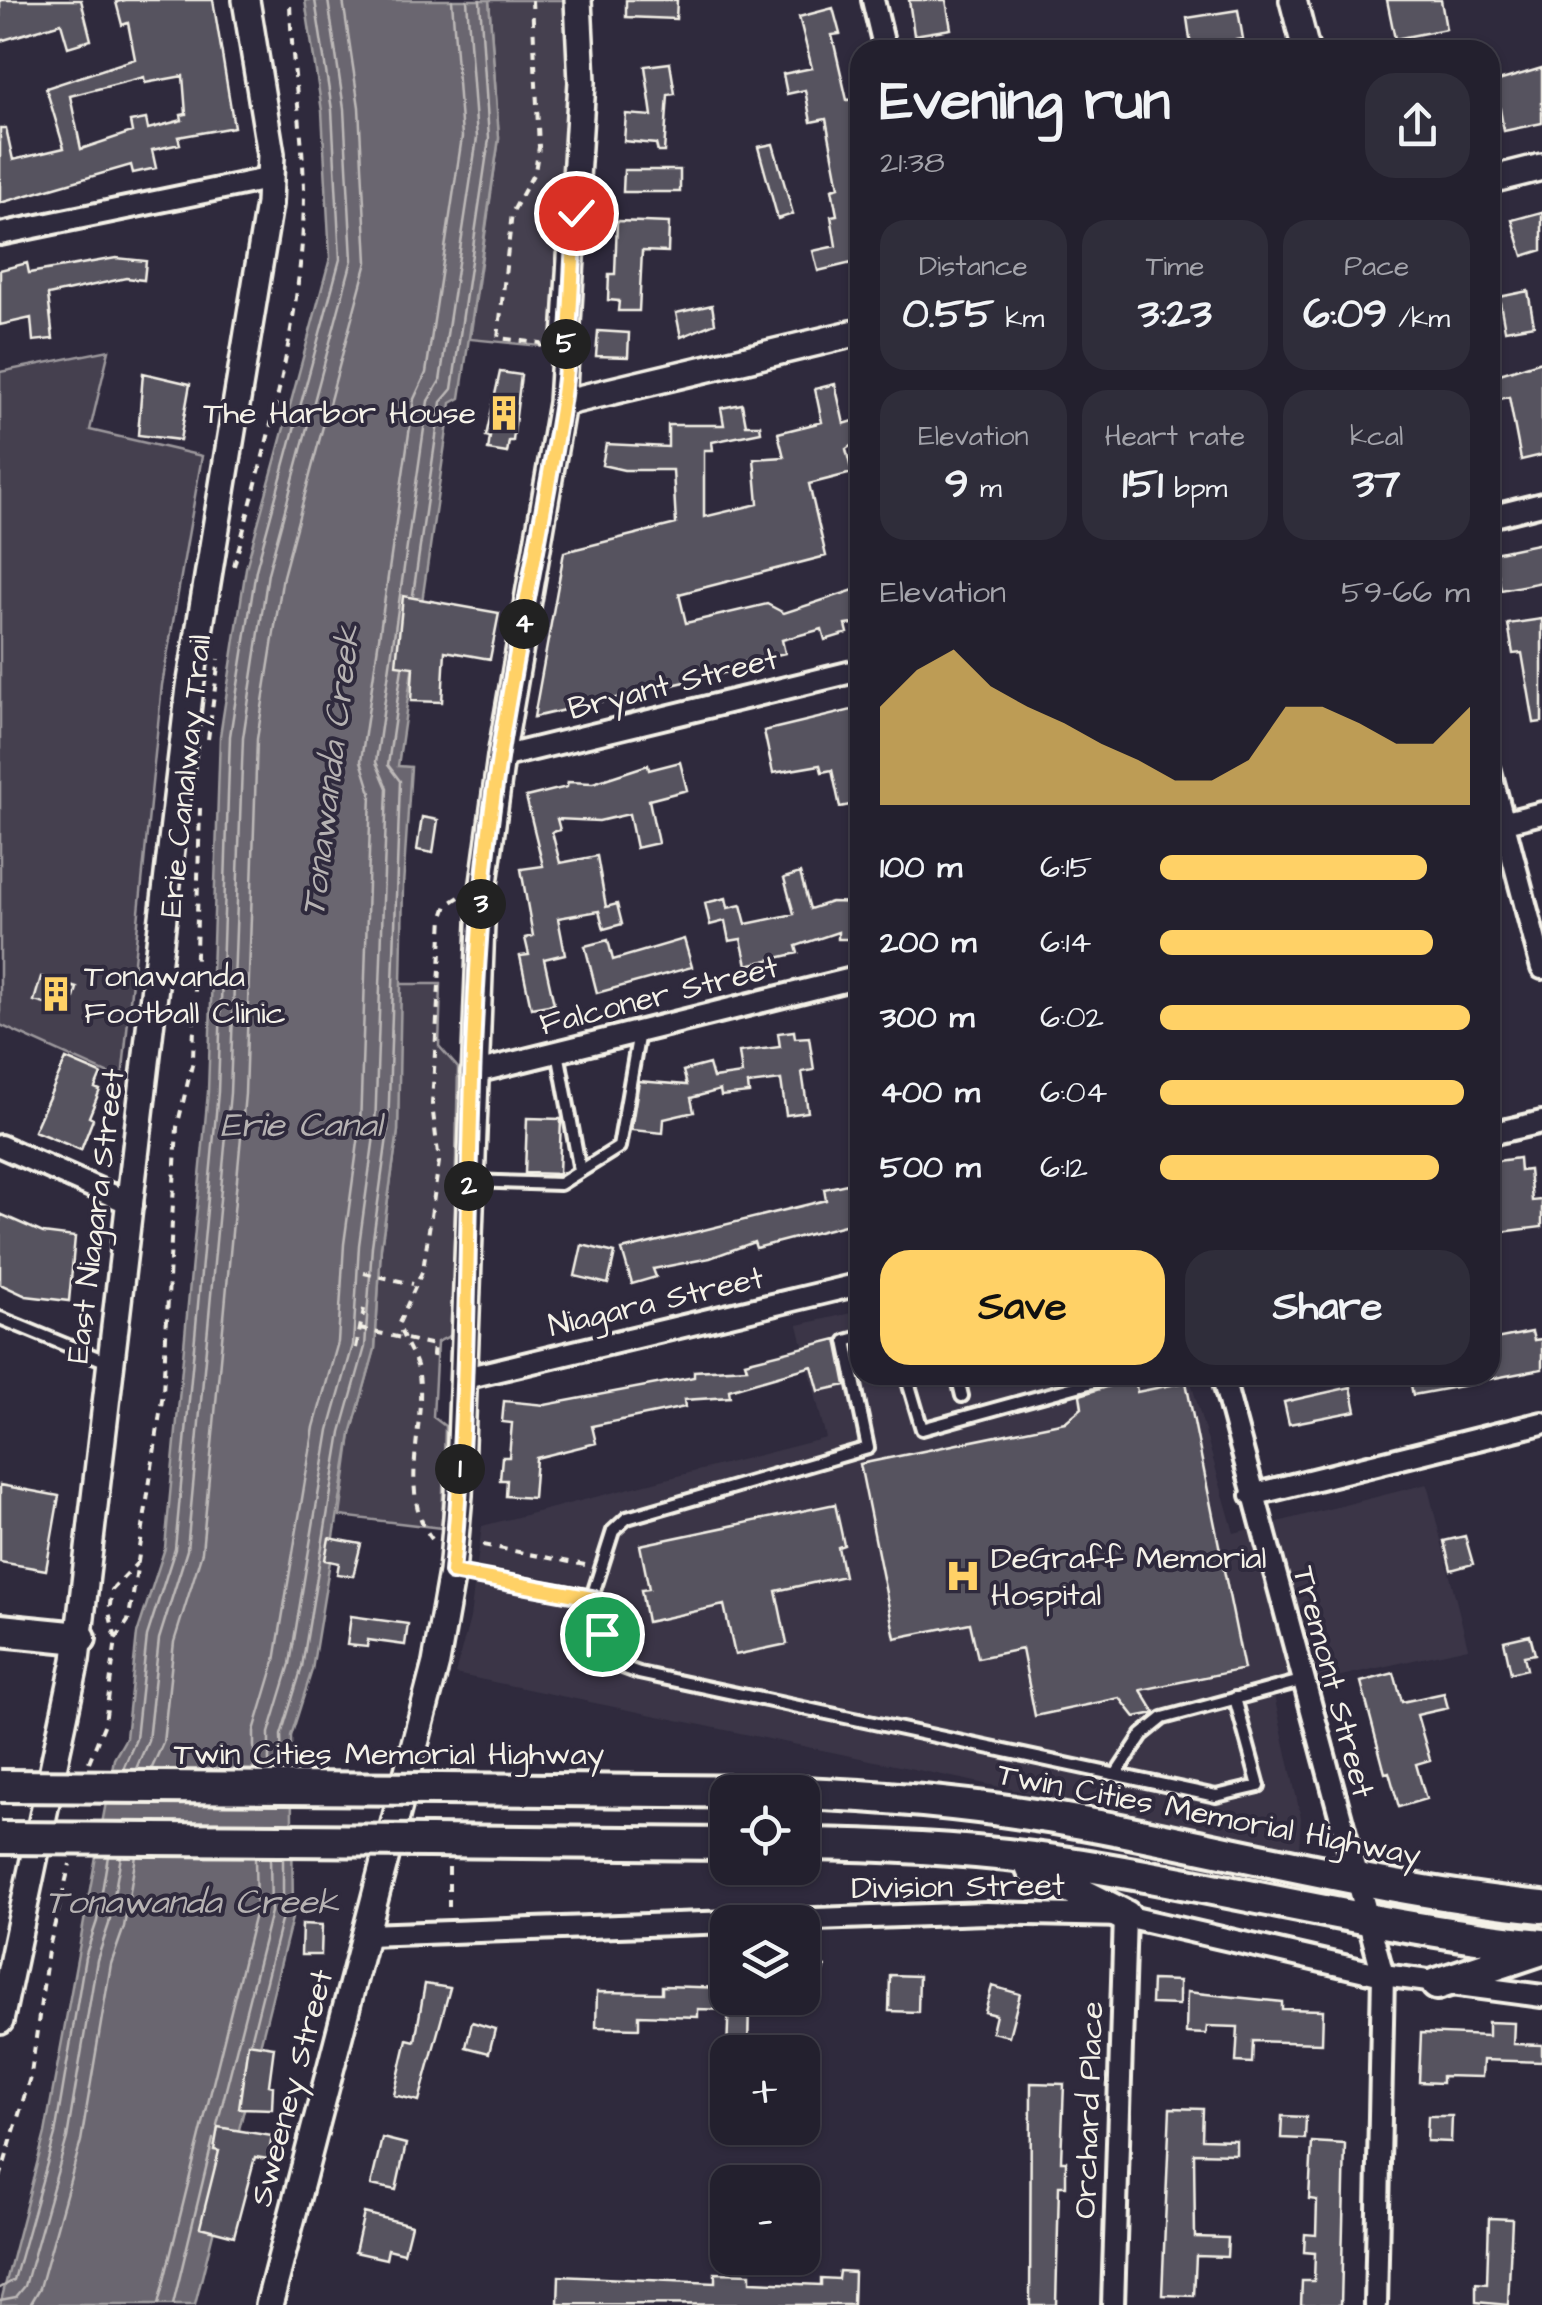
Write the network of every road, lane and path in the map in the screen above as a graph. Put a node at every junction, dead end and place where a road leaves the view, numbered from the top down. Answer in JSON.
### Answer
{"nodes":[{"id":1,"x":246,"y":0,"type":"edge"},
{"id":2,"x":290,"y":0,"type":"edge"},
{"id":3,"x":532,"y":0,"type":"edge"},
{"id":4,"x":578,"y":0,"type":"edge"},
{"id":5,"x":872,"y":0,"type":"edge"},
{"id":6,"x":1293,"y":0,"type":"edge"},
{"id":7,"x":882,"y":40,"type":"edge"},
{"id":8,"x":1303,"y":40,"type":"edge"},
{"id":9,"x":1542,"y":167,"type":"edge"},
{"id":10,"x":272,"y":178,"type":"junction"},
{"id":11,"x":1500,"y":178,"type":"edge"},
{"id":12,"x":0,"y":234,"type":"edge"},
{"id":13,"x":850,"y":334,"type":"edge"},
{"id":14,"x":541,"y":362,"type":"dead end"},
{"id":15,"x":562,"y":403,"type":"junction"},
{"id":16,"x":1542,"y":504,"type":"edge"},
{"id":17,"x":1500,"y":515,"type":"edge"},
{"id":18,"x":229,"y":584,"type":"dead end"},
{"id":19,"x":221,"y":641,"type":"dead end"},
{"id":20,"x":850,"y":672,"type":"edge"},
{"id":21,"x":206,"y":756,"type":"dead end"},
{"id":22,"x":501,"y":757,"type":"junction"},
{"id":23,"x":200,"y":794,"type":"dead end"},
{"id":24,"x":1542,"y":813,"type":"edge"},
{"id":25,"x":1500,"y":823,"type":"edge"},
{"id":26,"x":1500,"y":834,"type":"edge"},
{"id":27,"x":466,"y":894,"type":"dead end"},
{"id":28,"x":1542,"y":968,"type":"edge"},
{"id":29,"x":850,"y":979,"type":"edge"},
{"id":30,"x":639,"y":1032,"type":"junction"},
{"id":31,"x":558,"y":1052,"type":"junction"},
{"id":32,"x":472,"y":1073,"type":"junction"},
{"id":33,"x":1542,"y":1122,"type":"edge"},
{"id":34,"x":1500,"y":1132,"type":"edge"},
{"id":35,"x":0,"y":1146,"type":"edge"},
{"id":36,"x":580,"y":1171,"type":"junction"},
{"id":37,"x":469,"y":1181,"type":"junction"},
{"id":38,"x":132,"y":1204,"type":"junction"},
{"id":39,"x":364,"y":1273,"type":"dead end"},
{"id":40,"x":416,"y":1284,"type":"junction"},
{"id":41,"x":850,"y":1286,"type":"edge"},
{"id":42,"x":364,"y":1309,"type":"dead end"},
{"id":43,"x":0,"y":1318,"type":"edge"},
{"id":44,"x":360,"y":1329,"type":"junction"},
{"id":45,"x":404,"y":1338,"type":"junction"},
{"id":46,"x":356,"y":1348,"type":"dead end"},
{"id":47,"x":112,"y":1364,"type":"junction"},
{"id":48,"x":459,"y":1368,"type":"junction"},
{"id":49,"x":855,"y":1385,"type":"edge"},
{"id":50,"x":909,"y":1385,"type":"edge"},
{"id":51,"x":959,"y":1385,"type":"edge"},
{"id":52,"x":1082,"y":1385,"type":"edge"},
{"id":53,"x":1224,"y":1385,"type":"edge"},
{"id":54,"x":962,"y":1396,"type":"dead end"},
{"id":55,"x":1542,"y":1423,"type":"edge"},
{"id":56,"x":1252,"y":1496,"type":"junction"},
{"id":57,"x":442,"y":1540,"type":"dead end"},
{"id":58,"x":484,"y":1545,"type":"dead end"},
{"id":59,"x":138,"y":1562,"type":"junction"},
{"id":60,"x":584,"y":1565,"type":"dead end"},
{"id":61,"x":452,"y":1572,"type":"junction"},
{"id":62,"x":592,"y":1598,"type":"junction"},
{"id":63,"x":0,"y":1630,"type":"edge"},
{"id":64,"x":80,"y":1638,"type":"junction"},
{"id":65,"x":116,"y":1639,"type":"junction"},
{"id":66,"x":1301,"y":1681,"type":"junction"},
{"id":67,"x":1235,"y":1698,"type":"junction"},
{"id":68,"x":88,"y":1770,"type":"dead end"},
{"id":69,"x":1116,"y":1773,"type":"junction"},
{"id":70,"x":0,"y":1786,"type":"edge"},
{"id":71,"x":710,"y":1792,"type":"edge"},
{"id":72,"x":820,"y":1794,"type":"edge"},
{"id":73,"x":0,"y":1838,"type":"edge"},
{"id":74,"x":710,"y":1844,"type":"edge"},
{"id":75,"x":820,"y":1844,"type":"edge"},
{"id":76,"x":439,"y":1852,"type":"junction"},
{"id":77,"x":1001,"y":1856,"type":"junction"},
{"id":78,"x":70,"y":1864,"type":"dead end"},
{"id":79,"x":1355,"y":1880,"type":"junction"},
{"id":80,"x":449,"y":1907,"type":"dead end"},
{"id":81,"x":1542,"y":1907,"type":"edge"},
{"id":82,"x":1125,"y":1916,"type":"junction"},
{"id":83,"x":1369,"y":1922,"type":"junction"},
{"id":84,"x":366,"y":1935,"type":"junction"},
{"id":85,"x":1542,"y":1947,"type":"edge"},
{"id":86,"x":1382,"y":1974,"type":"junction"},
{"id":87,"x":1437,"y":1984,"type":"junction"},
{"id":88,"x":1542,"y":1996,"type":"edge"},
{"id":89,"x":0,"y":2021,"type":"edge"},
{"id":90,"x":0,"y":2178,"type":"edge"},
{"id":91,"x":269,"y":2305,"type":"edge"},
{"id":92,"x":1113,"y":2305,"type":"edge"},
{"id":93,"x":1376,"y":2305,"type":"edge"}],
"edges":[{"from":1,"to":10,"type":"street","name":"East Niagara Street"},
{"from":2,"to":18,"type":"path"},
{"from":3,"to":14,"type":"path"},
{"from":4,"to":15,"type":"street","name":"Sweeney Street"},
{"from":5,"to":7,"type":"street"},
{"from":6,"to":8,"type":"street"},
{"from":9,"to":11,"type":"street"},
{"from":10,"to":12,"type":"street"},
{"from":10,"to":38,"type":"street","name":"East Niagara Street"},
{"from":13,"to":15,"type":"street"},
{"from":15,"to":22,"type":"street","name":"Sweeney Street"},
{"from":16,"to":17,"type":"street"},
{"from":19,"to":21,"type":"path","name":"Erie Canalway Trail"},
{"from":20,"to":22,"type":"street","name":"Bryant Street"},
{"from":22,"to":32,"type":"street","name":"Sweeney Street"},
{"from":23,"to":59,"type":"path","name":"Erie Canalway Trail"},
{"from":24,"to":25,"type":"street"},
{"from":26,"to":28,"type":"street"},
{"from":27,"to":40,"type":"path"},
{"from":29,"to":30,"type":"street","name":"Falconer Street"},
{"from":30,"to":31,"type":"street","name":"Falconer Street"},
{"from":30,"to":36,"type":"lane"},
{"from":31,"to":32,"type":"street","name":"Falconer Street"},
{"from":31,"to":36,"type":"lane"},
{"from":32,"to":37,"type":"street","name":"Sweeney Street"},
{"from":33,"to":34,"type":"street"},
{"from":35,"to":38,"type":"street"},
{"from":36,"to":37,"type":"lane"},
{"from":37,"to":48,"type":"street","name":"Sweeney Street"},
{"from":38,"to":47,"type":"street","name":"East Niagara Street"},
{"from":39,"to":40,"type":"path"},
{"from":40,"to":45,"type":"path"},
{"from":41,"to":48,"type":"street","name":"Niagara Street"},
{"from":42,"to":44,"type":"path"},
{"from":43,"to":47,"type":"lane"},
{"from":44,"to":45,"type":"path"},
{"from":44,"to":46,"type":"path"},
{"from":45,"to":48,"type":"path"},
{"from":45,"to":57,"type":"path"},
{"from":47,"to":64,"type":"street","name":"East Niagara Street"},
{"from":48,"to":61,"type":"street","name":"Sweeney Street"},
{"from":49,"to":62,"type":"lane"},
{"from":50,"to":52,"type":"lane"},
{"from":51,"to":54,"type":"lane"},
{"from":53,"to":56,"type":"street","name":"Tremont Street"},
{"from":55,"to":56,"type":"street"},
{"from":56,"to":66,"type":"street","name":"Tremont Street"},
{"from":58,"to":60,"type":"path"},
{"from":59,"to":65,"type":"path","name":"Erie Canalway Trail"},
{"from":59,"to":65,"type":"path","name":"Erie Canalway Trail"},
{"from":61,"to":62,"type":"lane"},
{"from":61,"to":84,"type":"street","name":"Sweeney Street"},
{"from":62,"to":69,"type":"lane"},
{"from":63,"to":64,"type":"main road"},
{"from":64,"to":89,"type":"street","name":"East Niagara Street"},
{"from":65,"to":68,"type":"path","name":"Erie Canalway Trail"},
{"from":66,"to":67,"type":"lane"},
{"from":66,"to":79,"type":"street","name":"Tremont Street"},
{"from":67,"to":69,"type":"lane"},
{"from":67,"to":69,"type":"lane"},
{"from":70,"to":71,"type":"main road","name":"Twin Cities Memorial Highway","bridge":true},
{"from":72,"to":79,"type":"main road","name":"Twin Cities Memorial Highway"},
{"from":73,"to":76,"type":"main road","bridge":true},
{"from":74,"to":76,"type":"main road"},
{"from":75,"to":77,"type":"main road"},
{"from":76,"to":80,"type":"path"},
{"from":77,"to":82,"type":"main road"},
{"from":77,"to":83,"type":"main road"},
{"from":78,"to":90,"type":"path"},
{"from":79,"to":81,"type":"main road","name":"Twin Cities Memorial Highway"},
{"from":79,"to":83,"type":"street","name":"Tremont Street"},
{"from":82,"to":84,"type":"street","name":"Division Street"},
{"from":82,"to":86,"type":"street","name":"Division Street"},
{"from":82,"to":92,"type":"street","name":"Orchard Place"},
{"from":83,"to":85,"type":"main road"},
{"from":83,"to":86,"type":"street","name":"Tremont Street"},
{"from":84,"to":91,"type":"street","name":"Sweeney Street"},
{"from":85,"to":87,"type":"main road"},
{"from":86,"to":87,"type":"street","name":"Division Street"},
{"from":86,"to":93,"type":"street","name":"Tremont Street"},
{"from":87,"to":88,"type":"street","name":"Division Street"}]}
